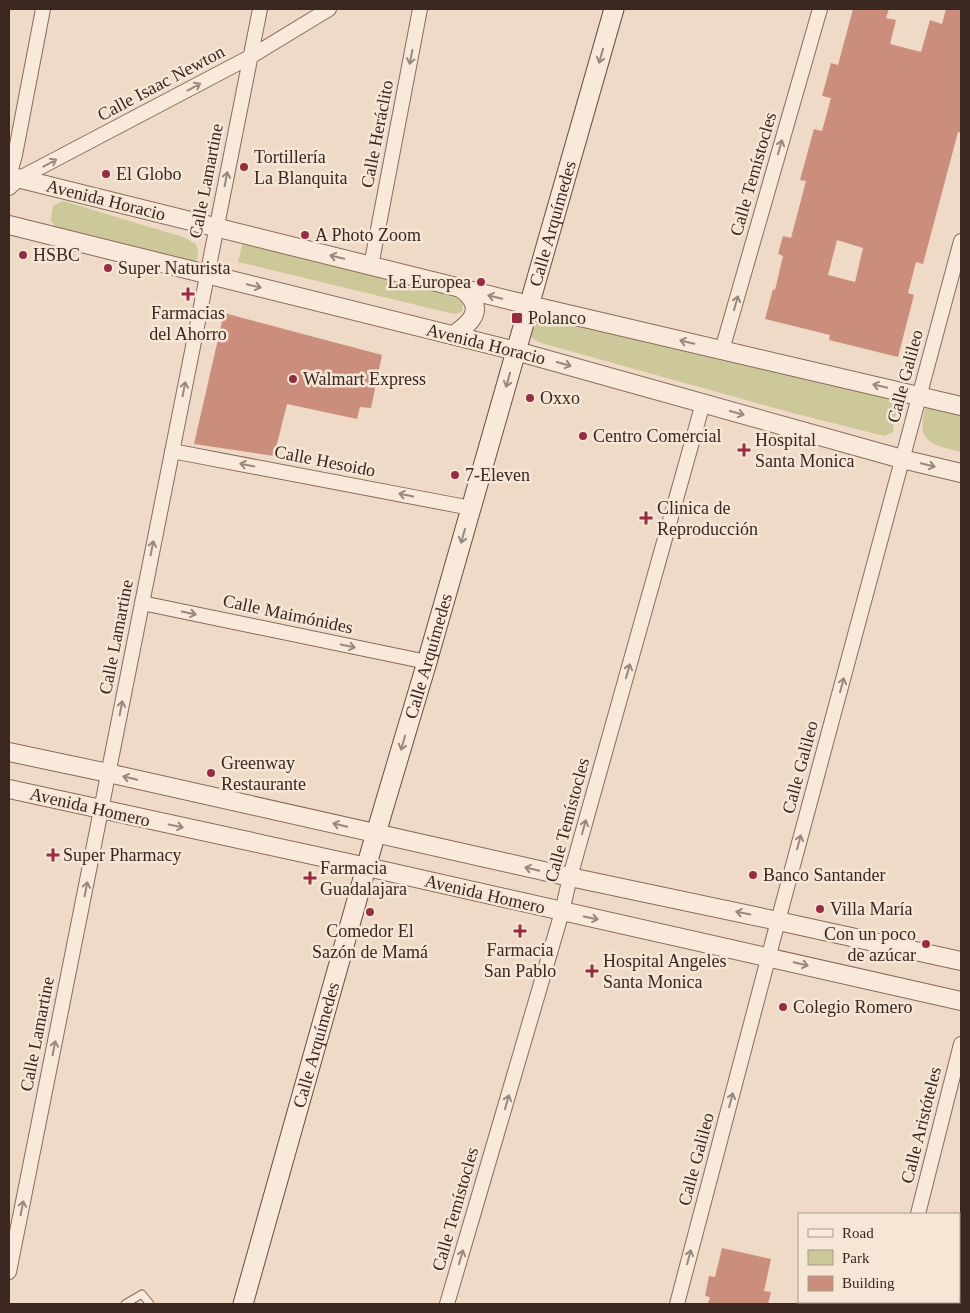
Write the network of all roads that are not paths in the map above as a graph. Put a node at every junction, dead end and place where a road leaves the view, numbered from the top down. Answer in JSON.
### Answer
{"nodes":[{"id":1,"x":43,"y":9,"type":"edge"},
{"id":2,"x":260,"y":9,"type":"edge"},
{"id":3,"x":329,"y":9,"type":"edge"},
{"id":4,"x":420,"y":9,"type":"edge"},
{"id":5,"x":614,"y":9,"type":"edge"},
{"id":6,"x":820,"y":9,"type":"edge"},
{"id":7,"x":250,"y":57,"type":"junction"},
{"id":8,"x":11,"y":179,"type":"edge"},
{"id":9,"x":9,"y":226,"type":"edge"},
{"id":10,"x":217,"y":227,"type":"junction"},
{"id":11,"x":961,"y":241,"type":"edge"},
{"id":12,"x":371,"y":266,"type":"junction"},
{"id":13,"x":206,"y":274,"type":"junction"},
{"id":14,"x":459,"y":288,"type":"junction"},
{"id":15,"x":529,"y":305,"type":"junction"},
{"id":16,"x":454,"y":336,"type":"junction"},
{"id":17,"x":722,"y":350,"type":"junction"},
{"id":18,"x":516,"y":351,"type":"junction"},
{"id":19,"x":920,"y":395,"type":"junction"},
{"id":20,"x":703,"y":403,"type":"junction"},
{"id":21,"x":961,"y":406,"type":"edge"},
{"id":22,"x":172,"y":451,"type":"junction"},
{"id":23,"x":902,"y":459,"type":"junction"},
{"id":24,"x":961,"y":473,"type":"edge"},
{"id":25,"x":472,"y":508,"type":"junction"},
{"id":26,"x":142,"y":603,"type":"junction"},
{"id":27,"x":427,"y":662,"type":"junction"},
{"id":28,"x":9,"y":752,"type":"edge"},
{"id":29,"x":108,"y":773,"type":"junction"},
{"id":30,"x":9,"y":789,"type":"edge"},
{"id":31,"x":101,"y":810,"type":"junction"},
{"id":32,"x":377,"y":833,"type":"junction"},
{"id":33,"x":367,"y":867,"type":"junction"},
{"id":34,"x":570,"y":877,"type":"junction"},
{"id":35,"x":562,"y":912,"type":"junction"},
{"id":36,"x":778,"y":921,"type":"junction"},
{"id":37,"x":769,"y":957,"type":"junction"},
{"id":38,"x":961,"y":961,"type":"edge"},
{"id":39,"x":961,"y":1001,"type":"edge"},
{"id":40,"x":961,"y":1044,"type":"edge"},
{"id":41,"x":918,"y":1213,"type":"edge"},
{"id":42,"x":9,"y":1272,"type":"edge"},
{"id":43,"x":126,"y":1304,"type":"edge"},
{"id":44,"x":150,"y":1304,"type":"edge"},
{"id":45,"x":243,"y":1304,"type":"edge"},
{"id":46,"x":447,"y":1304,"type":"edge"},
{"id":47,"x":677,"y":1304,"type":"edge"}],
"edges":[{"from":1,"to":8,"type":"street"},
{"from":2,"to":7,"type":"street","name":"Calle Lamartine"},
{"from":3,"to":7,"type":"street","name":"Calle Isaac Newton"},
{"from":4,"to":12,"type":"street","name":"Calle Heráclito","one_way":true},
{"from":5,"to":15,"type":"main road","name":"Calle Arquímedes","one_way":true},
{"from":17,"to":6,"type":"street","name":"Calle Temístocles","one_way":true},
{"from":8,"to":7,"type":"street","name":"Calle Isaac Newton","one_way":true},
{"from":10,"to":7,"type":"street","name":"Calle Lamartine","one_way":true},
{"from":8,"to":10,"type":"street","name":"Avenida Horacio"},
{"from":9,"to":13,"type":"street","name":"Avenida Horacio"},
{"from":12,"to":10,"type":"street","name":"Avenida Horacio","one_way":true},
{"from":10,"to":13,"type":"street","name":"Calle Lamartine"},
{"from":11,"to":19,"type":"street","name":"Calle Galileo"},
{"from":12,"to":14,"type":"street","name":"Avenida Horacio"},
{"from":13,"to":16,"type":"street","name":"Avenida Horacio","one_way":true},
{"from":22,"to":13,"type":"street","name":"Calle Lamartine","one_way":true},
{"from":15,"to":14,"type":"street","name":"Avenida Horacio","one_way":true},
{"from":14,"to":16,"type":"street"},
{"from":17,"to":15,"type":"street","name":"Avenida Horacio","one_way":true},
{"from":15,"to":18,"type":"main road","name":"Calle Arquímedes"},
{"from":16,"to":18,"type":"street","name":"Avenida Horacio"},
{"from":19,"to":17,"type":"street","name":"Avenida Horacio","one_way":true},
{"from":18,"to":20,"type":"street","name":"Avenida Horacio","one_way":true},
{"from":18,"to":25,"type":"main road","name":"Calle Arquímedes","one_way":true},
{"from":19,"to":21,"type":"street","name":"Avenida Horacio"},
{"from":19,"to":23,"type":"street","name":"Calle Galileo"},
{"from":20,"to":23,"type":"street","name":"Avenida Horacio","one_way":true},
{"from":34,"to":20,"type":"street","name":"Calle Temístocles","one_way":true},
{"from":25,"to":22,"type":"street","name":"Calle Hesoido","one_way":true},
{"from":26,"to":22,"type":"street","name":"Calle Lamartine","one_way":true},
{"from":23,"to":24,"type":"street","name":"Avenida Horacio","one_way":true},
{"from":36,"to":23,"type":"street","name":"Calle Galileo","one_way":true},
{"from":25,"to":27,"type":"main road","name":"Calle Arquímedes","one_way":true},
{"from":26,"to":27,"type":"street","name":"Calle Maimónides","one_way":true},
{"from":29,"to":26,"type":"street","name":"Calle Lamartine","one_way":true},
{"from":27,"to":32,"type":"main road","name":"Calle Arquímedes","one_way":true},
{"from":28,"to":29,"type":"street","name":"Avenida Homero"},
{"from":29,"to":31,"type":"street","name":"Calle Lamartine"},
{"from":32,"to":29,"type":"street","name":"Avenida Homero","one_way":true},
{"from":30,"to":31,"type":"street","name":"Avenida Homero"},
{"from":31,"to":33,"type":"street","name":"Avenida Homero","one_way":true},
{"from":42,"to":31,"type":"street","name":"Calle Lamartine","one_way":true},
{"from":32,"to":33,"type":"main road","name":"Calle Arquímedes"},
{"from":34,"to":32,"type":"street","name":"Avenida Homero","one_way":true},
{"from":33,"to":35,"type":"street","name":"Avenida Homero"},
{"from":33,"to":45,"type":"main road","name":"Calle Arquímedes"},
{"from":34,"to":35,"type":"street","name":"Calle Temístocles"},
{"from":36,"to":34,"type":"street","name":"Avenida Homero","one_way":true},
{"from":35,"to":37,"type":"street","name":"Avenida Homero","one_way":true},
{"from":46,"to":35,"type":"street","name":"Calle Temístocles","one_way":true},
{"from":36,"to":37,"type":"street","name":"Calle Galileo"},
{"from":36,"to":38,"type":"street","name":"Avenida Homero"},
{"from":37,"to":39,"type":"street","name":"Avenida Homero","one_way":true},
{"from":47,"to":37,"type":"street","name":"Calle Galileo","one_way":true},
{"from":40,"to":41,"type":"street","name":"Calle Aristóteles"},
{"from":43,"to":44,"type":"lane"}]}
